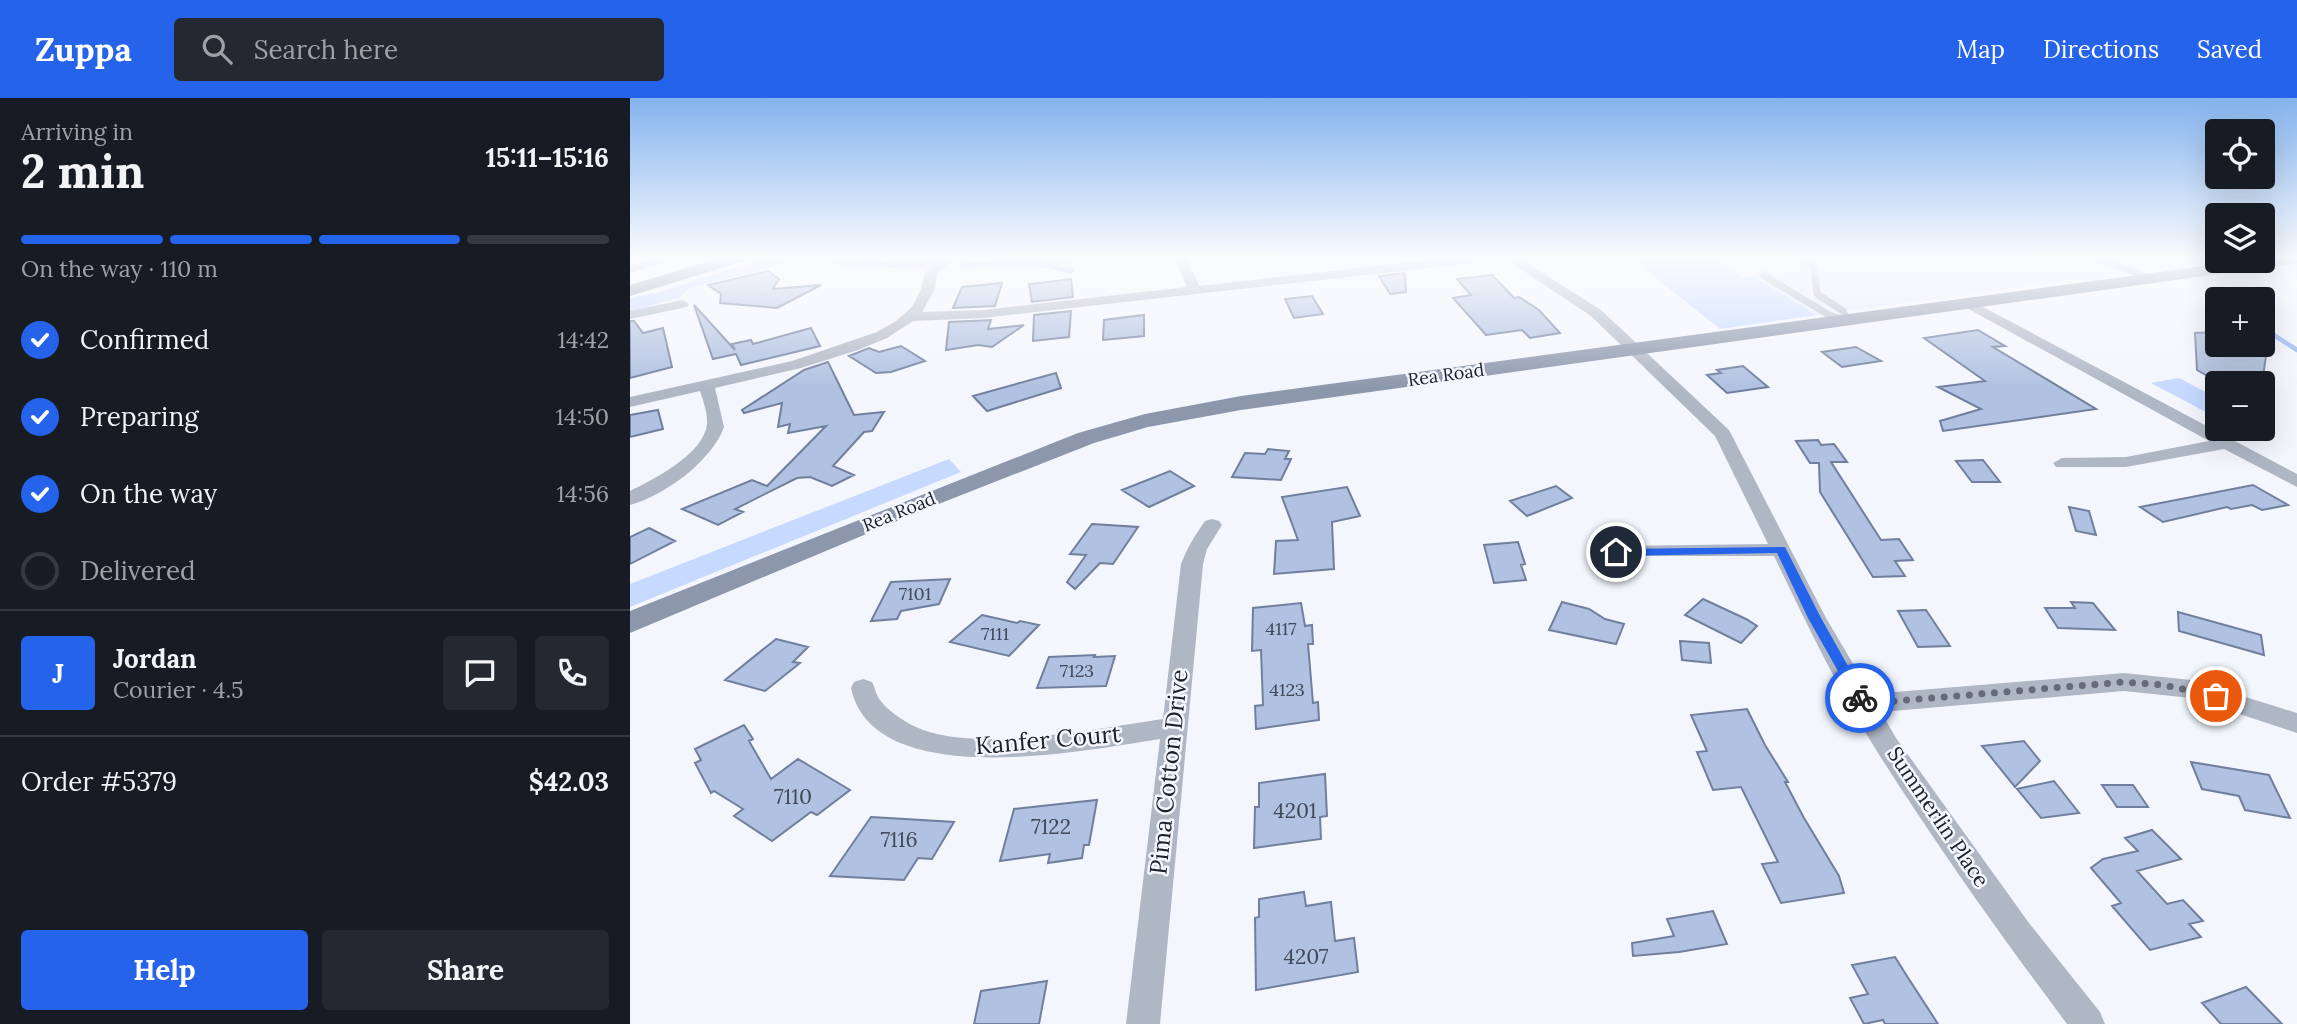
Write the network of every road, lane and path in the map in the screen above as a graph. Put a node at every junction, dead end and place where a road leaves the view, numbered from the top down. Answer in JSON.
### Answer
{"nodes":[{"id":1,"x":923,"y":301,"type":"edge"},
{"id":2,"x":1091,"y":301,"type":"edge"},
{"id":3,"x":1577,"y":301,"type":"edge"},
{"id":4,"x":1806,"y":301,"type":"edge"},
{"id":5,"x":1828,"y":301,"type":"edge"},
{"id":6,"x":1981,"y":301,"type":"edge"},
{"id":7,"x":1968,"y":303,"type":"junction"},
{"id":8,"x":682,"y":304,"type":"dead end"},
{"id":9,"x":630,"y":315,"type":"edge"},
{"id":10,"x":910,"y":317,"type":"junction"},
{"id":11,"x":1848,"y":321,"type":"junction"},
{"id":12,"x":1635,"y":350,"type":"junction"},
{"id":13,"x":706,"y":385,"type":"junction"},
{"id":14,"x":630,"y":402,"type":"edge"},
{"id":15,"x":2225,"y":443,"type":"junction"},
{"id":16,"x":2062,"y":463,"type":"dead end"},
{"id":17,"x":2297,"y":481,"type":"edge"},
{"id":18,"x":630,"y":499,"type":"edge"},
{"id":19,"x":1212,"y":525,"type":"dead end"},
{"id":20,"x":1781,"y":550,"type":"junction"},
{"id":21,"x":1616,"y":552,"type":"dead end"},
{"id":22,"x":630,"y":623,"type":"edge"},
{"id":23,"x":863,"y":688,"type":"dead end"},
{"id":24,"x":1863,"y":704,"type":"junction"},
{"id":25,"x":2297,"y":723,"type":"edge"},
{"id":26,"x":1173,"y":727,"type":"junction"},
{"id":27,"x":1143,"y":1024,"type":"edge"},
{"id":28,"x":2088,"y":1024,"type":"edge"}],
"edges":[{"from":1,"to":10,"type":"street"},
{"from":2,"to":10,"type":"street"},
{"from":3,"to":12,"type":"street","name":"Summerlin Place"},
{"from":4,"to":11,"type":"lane"},
{"from":5,"to":11,"type":"lane"},
{"from":6,"to":7,"type":"main road","name":"Rea Road"},
{"from":7,"to":11,"type":"main road","name":"Rea Road"},
{"from":7,"to":15,"type":"street"},
{"from":8,"to":9,"type":"street"},
{"from":10,"to":13,"type":"street"},
{"from":11,"to":12,"type":"main road","name":"Rea Road"},
{"from":12,"to":20,"type":"street","name":"Summerlin Place"},
{"from":12,"to":22,"type":"main road","name":"Rea Road"},
{"from":13,"to":14,"type":"street"},
{"from":13,"to":18,"type":"street"},
{"from":15,"to":16,"type":"street"},
{"from":15,"to":17,"type":"street"},
{"from":19,"to":26,"type":"street","name":"Pima Cotton Drive"},
{"from":20,"to":21,"type":"street"},
{"from":20,"to":24,"type":"street","name":"Summerlin Place"},
{"from":23,"to":26,"type":"street","name":"Kanfer Court"},
{"from":24,"to":25,"type":"street"},
{"from":24,"to":28,"type":"street","name":"Summerlin Place"},
{"from":26,"to":27,"type":"street","name":"Pima Cotton Drive"}]}
